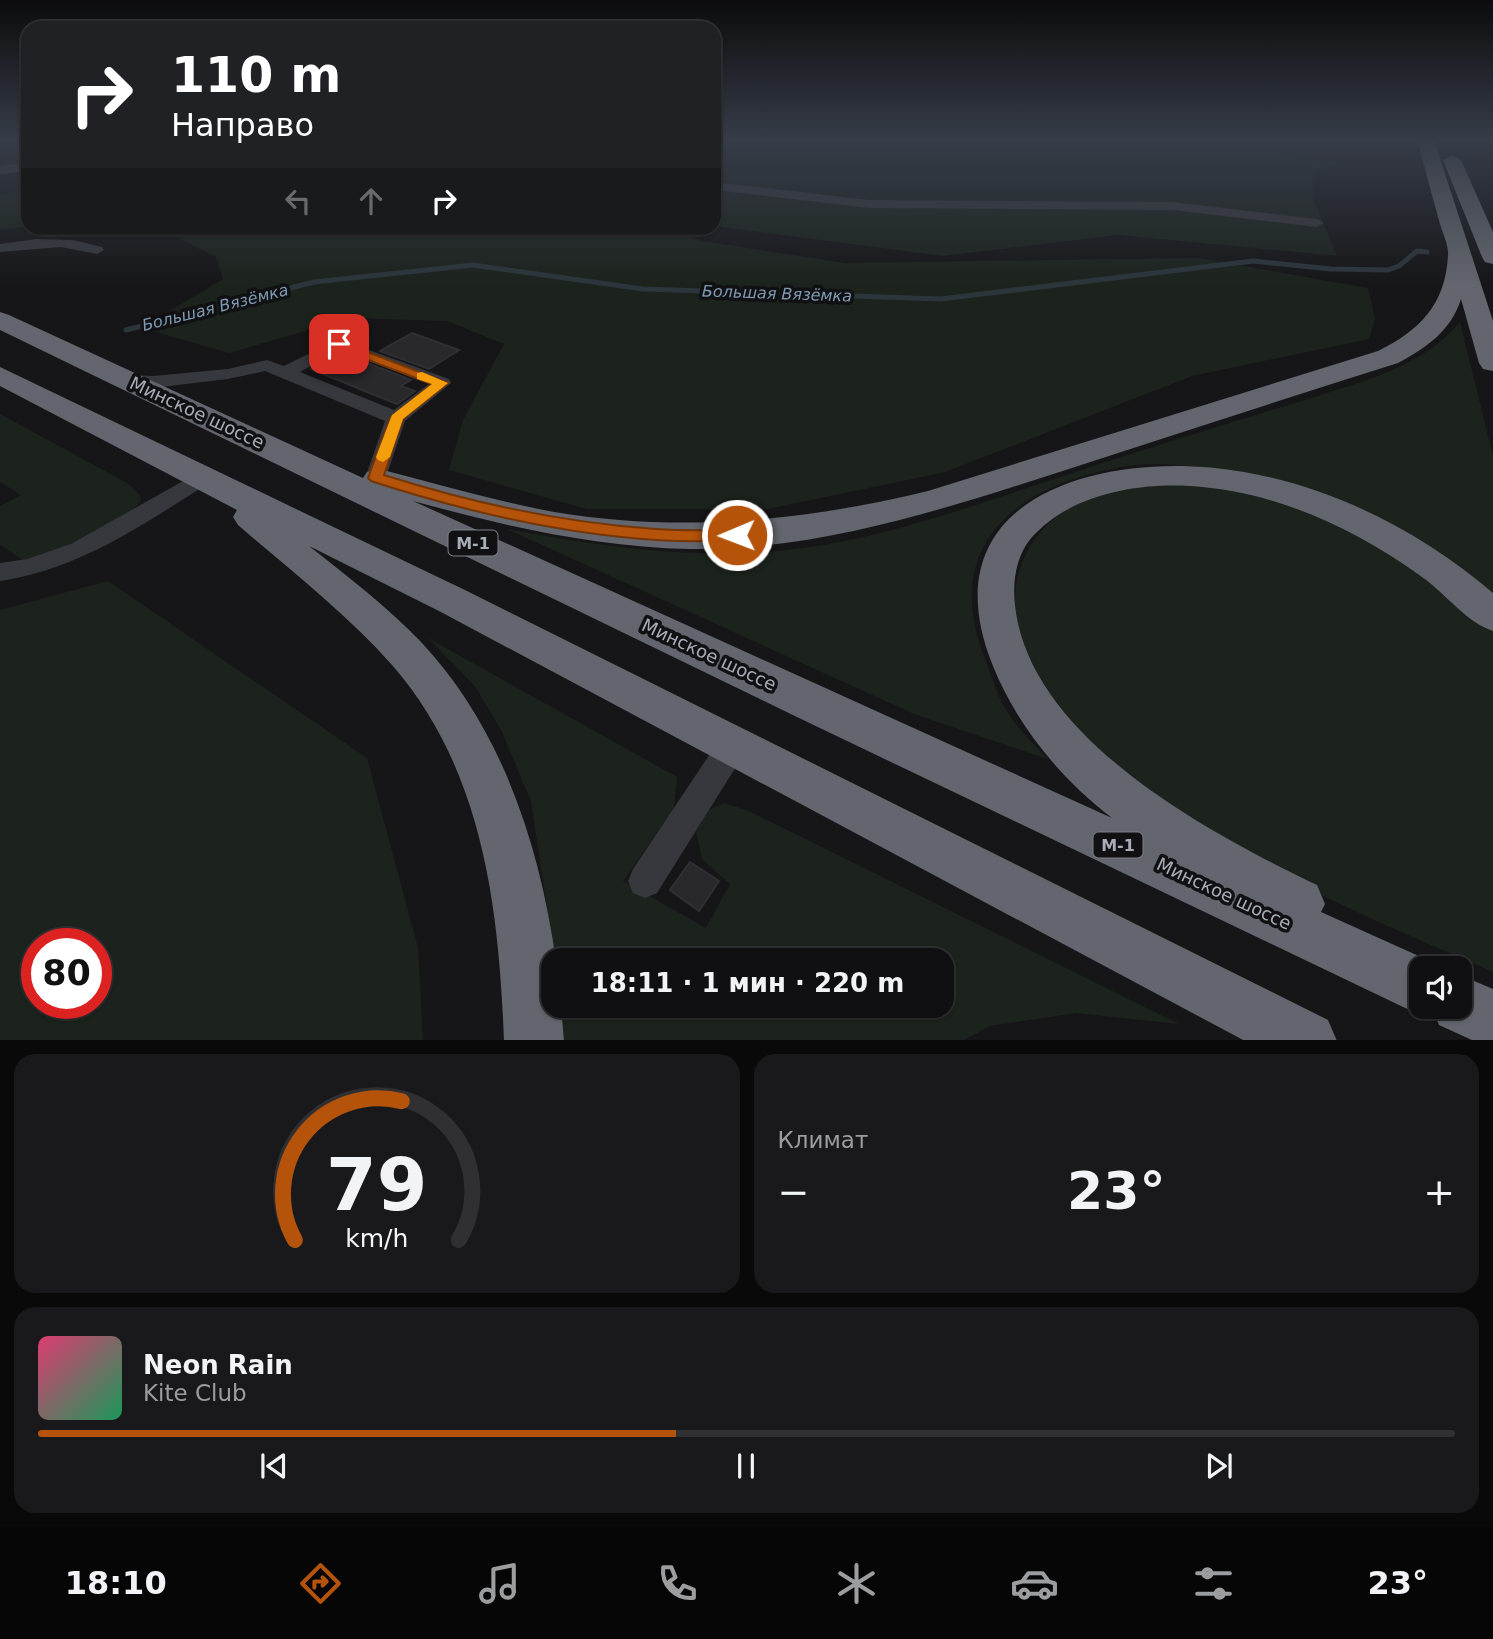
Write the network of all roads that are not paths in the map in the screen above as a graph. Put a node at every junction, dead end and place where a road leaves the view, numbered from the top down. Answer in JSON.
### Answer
{"nodes":[{"id":1,"x":736,"y":189,"type":"edge"},
{"id":2,"x":1439,"y":189,"type":"edge"},
{"id":3,"x":1464,"y":189,"type":"edge"},
{"id":4,"x":1317,"y":223,"type":"dead end"},
{"id":5,"x":0,"y":247,"type":"edge"},
{"id":6,"x":97,"y":250,"type":"dead end"},
{"id":7,"x":1460,"y":253,"type":"junction"},
{"id":8,"x":1493,"y":257,"type":"edge"},
{"id":9,"x":0,"y":320,"type":"edge"},
{"id":10,"x":1493,"y":363,"type":"edge"},
{"id":11,"x":286,"y":372,"type":"junction"},
{"id":12,"x":0,"y":374,"type":"edge"},
{"id":13,"x":131,"y":382,"type":"junction"},
{"id":14,"x":396,"y":418,"type":"junction"},
{"id":15,"x":274,"y":449,"type":"junction"},
{"id":16,"x":376,"y":478,"type":"junction"},
{"id":17,"x":206,"y":480,"type":"junction"},
{"id":18,"x":0,"y":572,"type":"edge"},
{"id":19,"x":1493,"y":616,"type":"edge"},
{"id":20,"x":733,"y":745,"type":"junction"},
{"id":21,"x":645,"y":880,"type":"dead end"},
{"id":22,"x":1409,"y":958,"type":"edge"},
{"id":23,"x":1409,"y":980,"type":"edge"},
{"id":24,"x":1472,"y":986,"type":"edge"},
{"id":25,"x":1493,"y":996,"type":"edge"},
{"id":26,"x":1472,"y":1009,"type":"edge"},
{"id":27,"x":1493,"y":1019,"type":"edge"},
{"id":28,"x":534,"y":1040,"type":"edge"},
{"id":29,"x":1305,"y":1040,"type":"edge"}],
"edges":[{"from":1,"to":4,"type":"street"},
{"from":2,"to":7,"type":"highway"},
{"from":3,"to":8,"type":"highway"},
{"from":5,"to":6,"type":"street"},
{"from":7,"to":10,"type":"highway"},
{"from":7,"to":16,"type":"highway"},
{"from":9,"to":13,"type":"highway","name":"Минское шоссе","number":"М-1"},
{"from":11,"to":13,"type":"street"},
{"from":11,"to":14,"type":"street"},
{"from":11,"to":14,"type":"street"},
{"from":12,"to":17,"type":"highway"},
{"from":13,"to":15,"type":"highway","name":"Минское шоссе","number":"М-1"},
{"from":14,"to":16,"type":"street"},
{"from":15,"to":16,"type":"highway"},
{"from":15,"to":23,"type":"highway","name":"Минское шоссе","number":"М-1"},
{"from":17,"to":18,"type":"street"},
{"from":17,"to":20,"type":"highway"},
{"from":17,"to":28,"type":"highway"},
{"from":19,"to":22,"type":"highway"},
{"from":20,"to":21,"type":"lane"},
{"from":20,"to":29,"type":"highway"},
{"from":24,"to":25,"type":"highway"},
{"from":26,"to":27,"type":"highway"}]}
